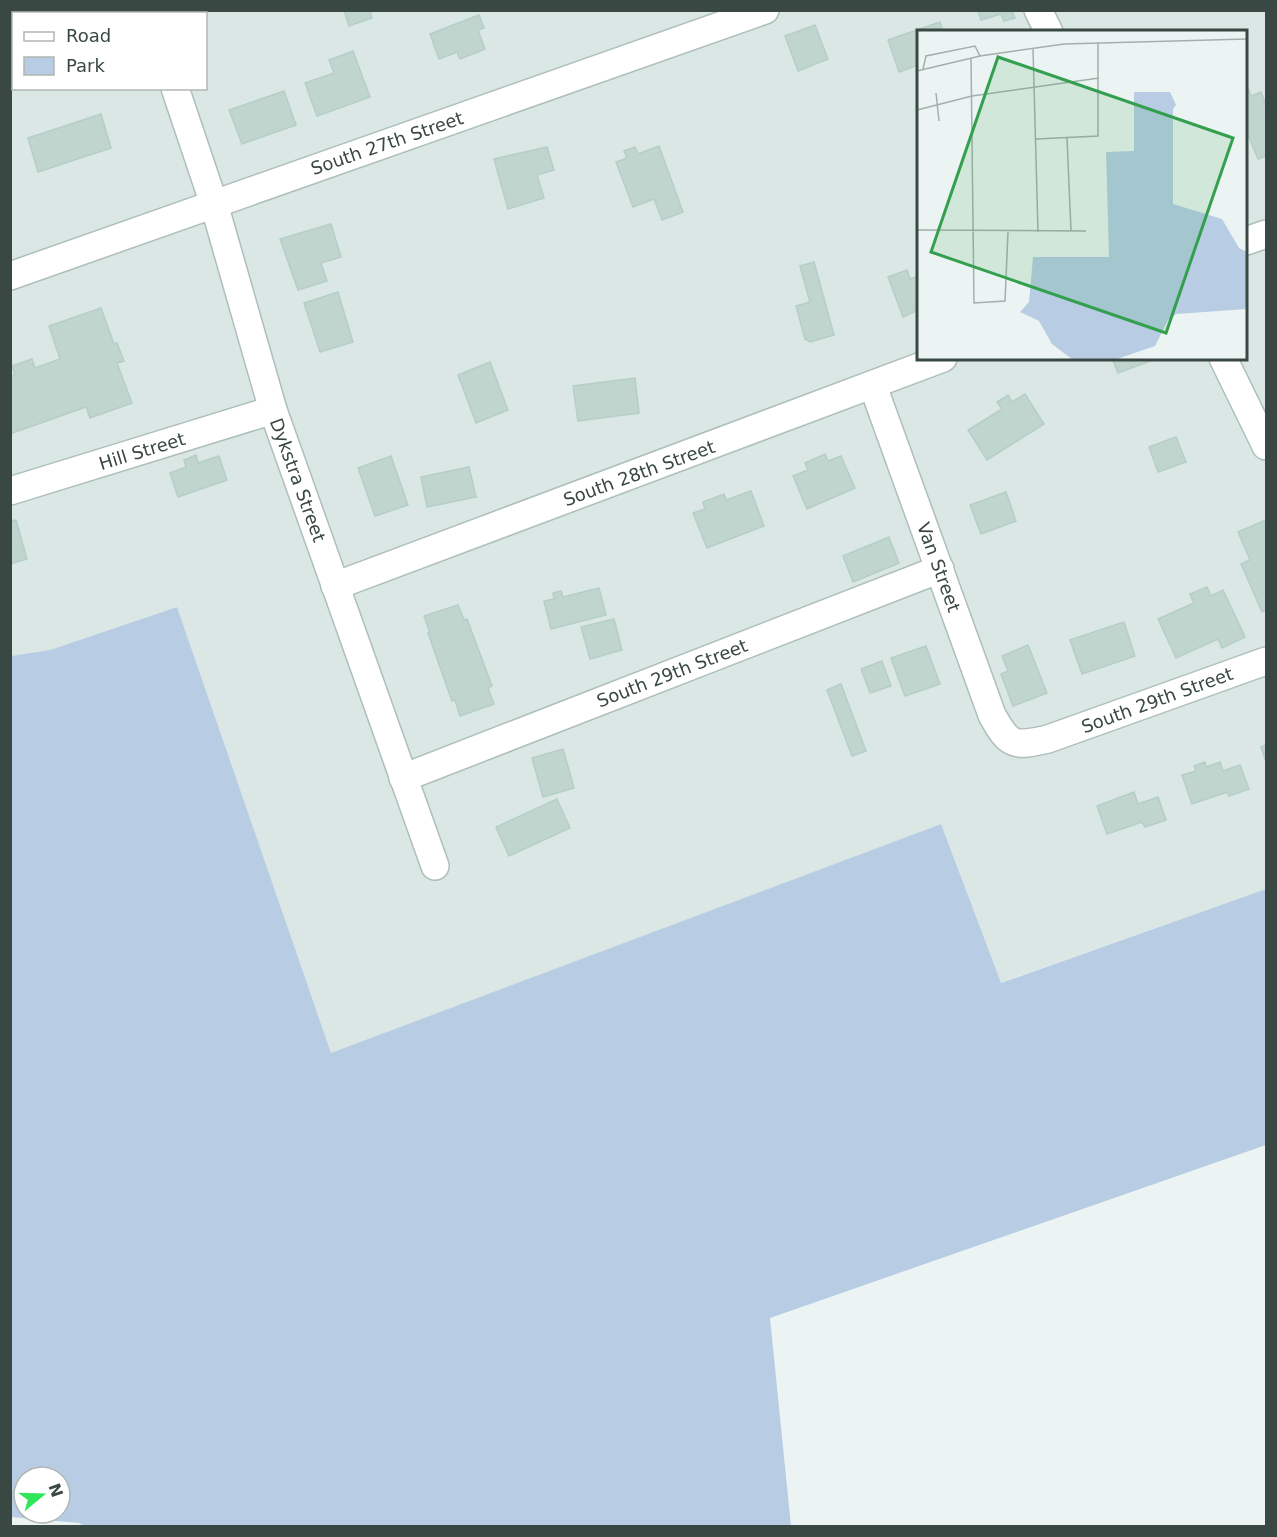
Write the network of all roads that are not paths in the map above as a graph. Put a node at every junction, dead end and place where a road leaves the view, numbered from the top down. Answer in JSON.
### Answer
{"nodes":[{"id":1,"x":765,"y":10,"type":"edge"},
{"id":2,"x":1038,"y":10,"type":"edge"},
{"id":3,"x":1048,"y":30,"type":"edge"},
{"id":4,"x":176,"y":90,"type":"edge"},
{"id":5,"x":214,"y":204,"type":"junction"},
{"id":6,"x":1266,"y":234,"type":"edge"},
{"id":7,"x":1247,"y":240,"type":"edge"},
{"id":8,"x":10,"y":276,"type":"edge"},
{"id":9,"x":938,"y":360,"type":"edge"},
{"id":10,"x":1224,"y":360,"type":"edge"},
{"id":11,"x":873,"y":386,"type":"junction"},
{"id":12,"x":273,"y":410,"type":"junction"},
{"id":13,"x":1266,"y":446,"type":"edge"},
{"id":14,"x":10,"y":491,"type":"edge"},
{"id":15,"x":940,"y":569,"type":"junction"},
{"id":16,"x":335,"y":586,"type":"junction"},
{"id":17,"x":1266,"y":661,"type":"edge"},
{"id":18,"x":1012,"y":742,"type":"joint"},
{"id":19,"x":403,"y":778,"type":"junction"},
{"id":20,"x":435,"y":866,"type":"dead end"}],
"edges":[{"from":1,"to":5,"type":"street","name":"South 27th Street"},
{"from":2,"to":3,"type":"street"},
{"from":4,"to":5,"type":"street","name":"Dykstra Street"},
{"from":5,"to":8,"type":"street","name":"South 27th Street"},
{"from":5,"to":12,"type":"street","name":"Dykstra Street"},
{"from":6,"to":7,"type":"street"},
{"from":9,"to":11,"type":"street","name":"South 28th Street"},
{"from":10,"to":13,"type":"street"},
{"from":11,"to":15,"type":"street","name":"Van Street"},
{"from":11,"to":16,"type":"street","name":"South 28th Street"},
{"from":12,"to":14,"type":"street","name":"Hill Street"},
{"from":12,"to":16,"type":"street","name":"Dykstra Street"},
{"from":15,"to":18,"type":"street","name":"Van Street"},
{"from":15,"to":19,"type":"street","name":"South 29th Street"},
{"from":16,"to":19,"type":"street","name":"Dykstra Street"},
{"from":17,"to":18,"type":"street","name":"South 29th Street"},
{"from":19,"to":20,"type":"street","name":"Dykstra Street"}]}
